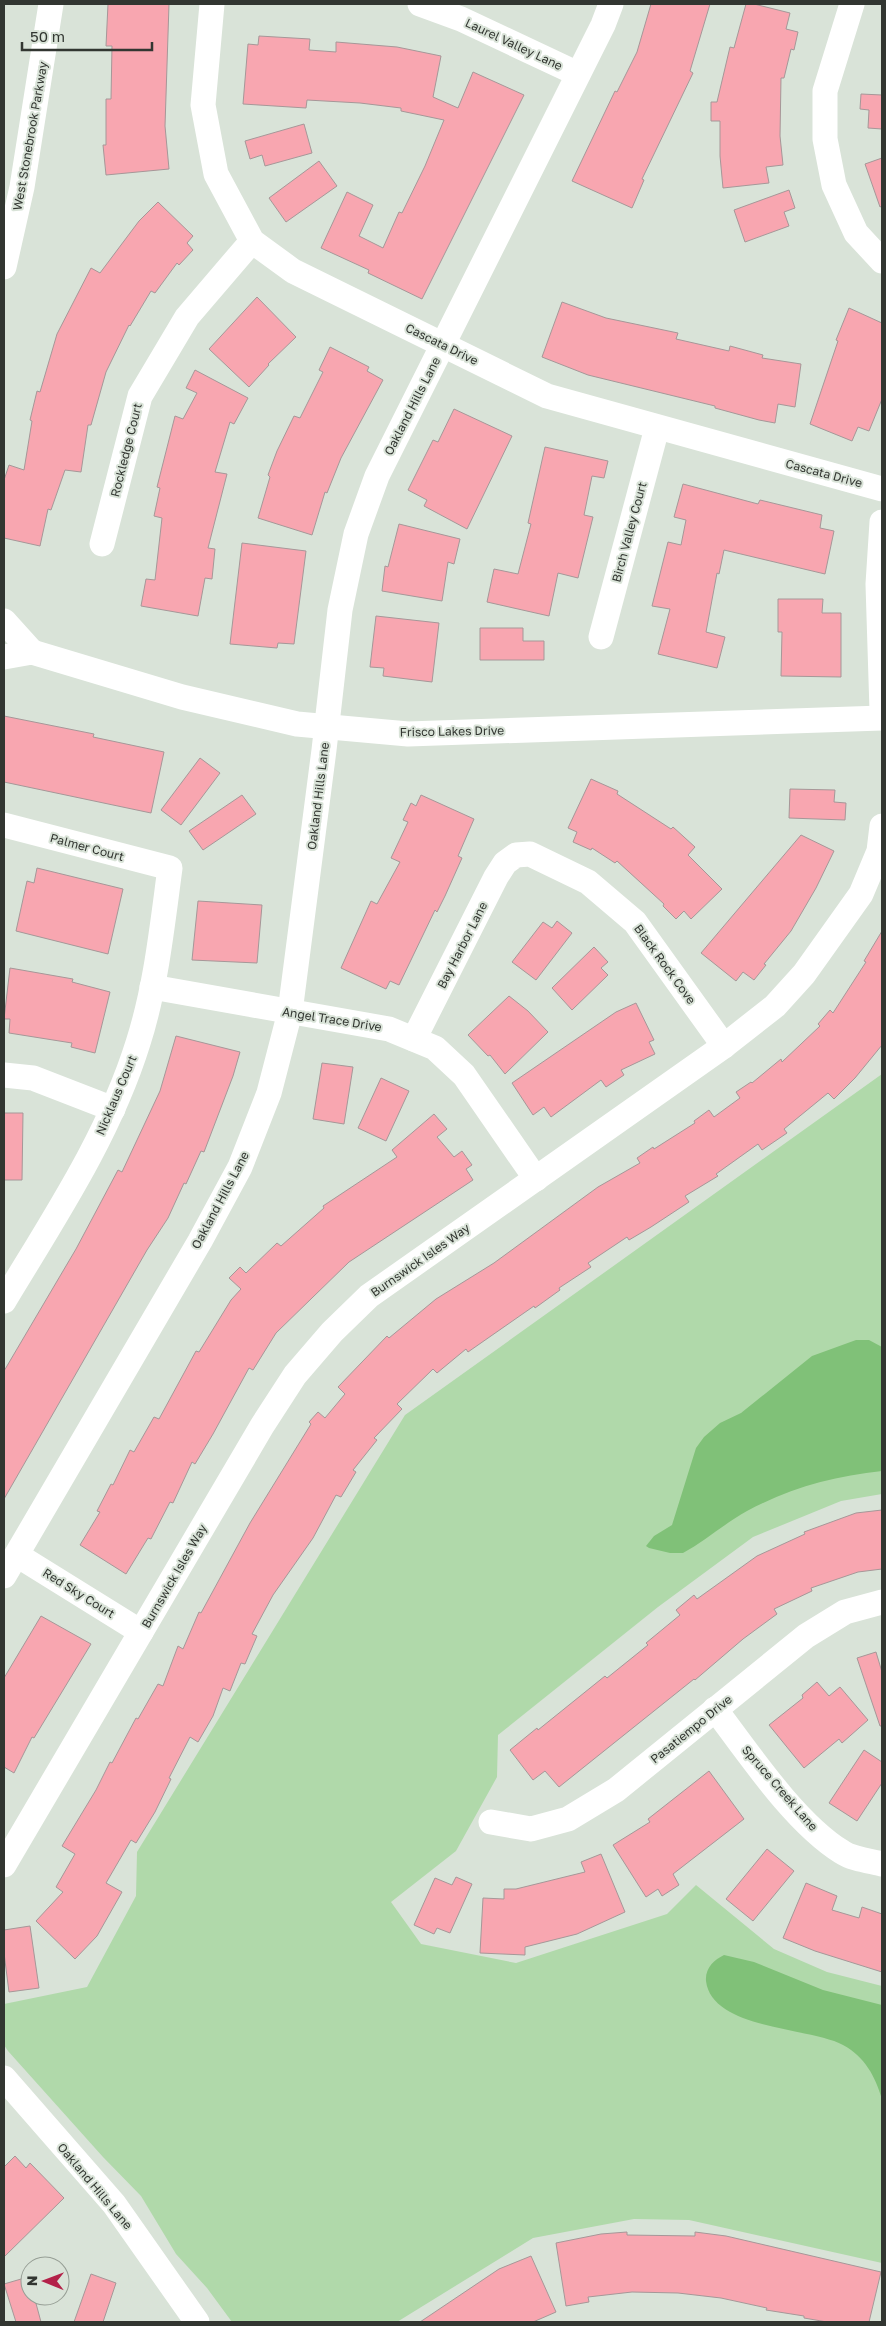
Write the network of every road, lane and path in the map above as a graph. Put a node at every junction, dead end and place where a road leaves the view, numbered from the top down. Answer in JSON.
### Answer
{"nodes":[{"id":1,"x":51,"y":4,"type":"edge"},
{"id":2,"x":212,"y":4,"type":"edge"},
{"id":3,"x":420,"y":4,"type":"edge"},
{"id":4,"x":611,"y":4,"type":"edge"},
{"id":5,"x":852,"y":4,"type":"edge"},
{"id":6,"x":578,"y":74,"type":"junction"},
{"id":7,"x":252,"y":241,"type":"junction"},
{"id":8,"x":882,"y":261,"type":"edge"},
{"id":9,"x":4,"y":266,"type":"edge"},
{"id":10,"x":443,"y":344,"type":"junction"},
{"id":11,"x":657,"y":428,"type":"junction"},
{"id":12,"x":882,"y":489,"type":"edge"},
{"id":13,"x":882,"y":522,"type":"edge"},
{"id":14,"x":102,"y":544,"type":"dead end"},
{"id":15,"x":4,"y":621,"type":"edge"},
{"id":16,"x":601,"y":637,"type":"dead end"},
{"id":17,"x":32,"y":652,"type":"junction"},
{"id":18,"x":4,"y":657,"type":"edge"},
{"id":19,"x":882,"y":710,"type":"edge"},
{"id":20,"x":882,"y":718,"type":"edge"},
{"id":21,"x":327,"y":726,"type":"junction"},
{"id":22,"x":4,"y":825,"type":"edge"},
{"id":23,"x":882,"y":826,"type":"edge"},
{"id":24,"x":516,"y":855,"type":"joint"},
{"id":25,"x":170,"y":868,"type":"joint"},
{"id":26,"x":152,"y":987,"type":"junction"},
{"id":27,"x":290,"y":1012,"type":"junction"},
{"id":28,"x":414,"y":1039,"type":"junction"},
{"id":29,"x":724,"y":1046,"type":"junction"},
{"id":30,"x":4,"y":1075,"type":"edge"},
{"id":31,"x":113,"y":1109,"type":"junction"},
{"id":32,"x":536,"y":1179,"type":"junction"},
{"id":33,"x":4,"y":1301,"type":"edge"},
{"id":34,"x":16,"y":1555,"type":"junction"},
{"id":35,"x":4,"y":1576,"type":"edge"},
{"id":36,"x":882,"y":1602,"type":"edge"},
{"id":37,"x":141,"y":1632,"type":"junction"},
{"id":38,"x":716,"y":1709,"type":"junction"},
{"id":39,"x":491,"y":1822,"type":"dead end"},
{"id":40,"x":882,"y":1864,"type":"edge"},
{"id":41,"x":4,"y":1865,"type":"edge"},
{"id":42,"x":4,"y":2078,"type":"edge"},
{"id":43,"x":12,"y":2106,"type":"edge"},
{"id":44,"x":197,"y":2322,"type":"edge"}],
"edges":[{"from":1,"to":9,"type":"street","name":"West Stonebrook Parkway"},
{"from":2,"to":7,"type":"street","name":"Cascata Drive"},
{"from":3,"to":6,"type":"street","name":"Laurel Valley Lane"},
{"from":4,"to":6,"type":"street","name":"Oakland Hills Lane"},
{"from":5,"to":8,"type":"street"},
{"from":6,"to":10,"type":"street","name":"Oakland Hills Lane"},
{"from":7,"to":10,"type":"street","name":"Cascata Drive"},
{"from":7,"to":14,"type":"street","name":"Rockledge Court"},
{"from":10,"to":11,"type":"street","name":"Cascata Drive"},
{"from":10,"to":21,"type":"street","name":"Oakland Hills Lane"},
{"from":11,"to":12,"type":"street","name":"Cascata Drive"},
{"from":11,"to":16,"type":"street","name":"Birch Valley Court"},
{"from":13,"to":19,"type":"street"},
{"from":15,"to":17,"type":"street"},
{"from":17,"to":18,"type":"street","name":"Frisco Lakes Drive"},
{"from":17,"to":21,"type":"street","name":"Frisco Lakes Drive"},
{"from":20,"to":21,"type":"street","name":"Frisco Lakes Drive"},
{"from":21,"to":27,"type":"street","name":"Oakland Hills Lane"},
{"from":22,"to":25,"type":"street","name":"Palmer Court"},
{"from":23,"to":29,"type":"street","name":"Burnswick Isles Way"},
{"from":24,"to":28,"type":"street","name":"Bay Harbor Lane"},
{"from":24,"to":29,"type":"street","name":"Black Rock Cove"},
{"from":25,"to":26,"type":"street","name":"Nicklaus Court"},
{"from":26,"to":27,"type":"street","name":"Angel Trace Drive"},
{"from":26,"to":31,"type":"street","name":"Nicklaus Court"},
{"from":27,"to":28,"type":"street","name":"Angel Trace Drive"},
{"from":27,"to":34,"type":"street","name":"Oakland Hills Lane"},
{"from":28,"to":32,"type":"street","name":"Angel Trace Drive"},
{"from":29,"to":32,"type":"street","name":"Burnswick Isles Way"},
{"from":30,"to":31,"type":"street"},
{"from":31,"to":33,"type":"street","name":"Nicklaus Court"},
{"from":32,"to":37,"type":"street","name":"Burnswick Isles Way"},
{"from":34,"to":35,"type":"street","name":"Oakland Hills Lane"},
{"from":34,"to":37,"type":"street","name":"Red Sky Court"},
{"from":36,"to":38,"type":"street","name":"Pasatiempo Drive"},
{"from":37,"to":41,"type":"street","name":"Burnswick Isles Way"},
{"from":38,"to":39,"type":"street","name":"Pasatiempo Drive"},
{"from":38,"to":40,"type":"street","name":"Spruce Creek Lane"},
{"from":42,"to":43,"type":"street","name":"Oakland Hills Lane"},
{"from":43,"to":44,"type":"street","name":"Oakland Hills Lane"}]}
